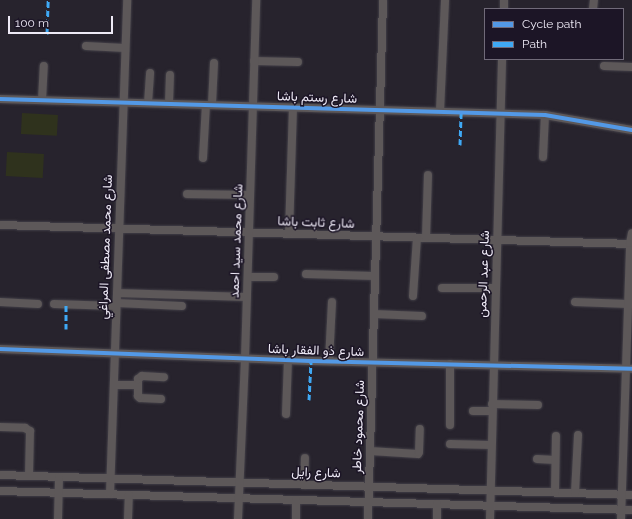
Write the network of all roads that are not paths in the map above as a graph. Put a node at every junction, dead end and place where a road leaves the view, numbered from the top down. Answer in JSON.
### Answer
{"nodes":[{"id":1,"x":127,"y":0,"type":"edge"},
{"id":2,"x":256,"y":0,"type":"edge"},
{"id":3,"x":383,"y":0,"type":"edge"},
{"id":4,"x":445,"y":0,"type":"edge"},
{"id":5,"x":86,"y":46,"type":"dead end"},
{"id":6,"x":125,"y":48,"type":"junction"},
{"id":7,"x":502,"y":60,"type":"edge"},
{"id":8,"x":254,"y":61,"type":"junction"},
{"id":9,"x":298,"y":62,"type":"dead end"},
{"id":10,"x":214,"y":63,"type":"dead end"},
{"id":11,"x":44,"y":66,"type":"dead end"},
{"id":12,"x":604,"y":66,"type":"dead end"},
{"id":13,"x":632,"y":67,"type":"edge"},
{"id":14,"x":150,"y":72,"type":"dead end"},
{"id":15,"x":170,"y":76,"type":"dead end"},
{"id":16,"x":0,"y":99,"type":"edge"},
{"id":17,"x":42,"y":100,"type":"junction"},
{"id":18,"x":123,"y":102,"type":"junction"},
{"id":19,"x":148,"y":103,"type":"junction"},
{"id":20,"x":169,"y":103,"type":"junction"},
{"id":21,"x":209,"y":104,"type":"junction"},
{"id":22,"x":253,"y":106,"type":"junction"},
{"id":23,"x":293,"y":107,"type":"junction"},
{"id":24,"x":379,"y":110,"type":"junction"},
{"id":25,"x":440,"y":111,"type":"junction"},
{"id":26,"x":501,"y":113,"type":"junction"},
{"id":27,"x":545,"y":115,"type":"junction"},
{"id":28,"x":632,"y":130,"type":"edge"},
{"id":29,"x":543,"y":157,"type":"dead end"},
{"id":30,"x":202,"y":158,"type":"dead end"},
{"id":31,"x":428,"y":175,"type":"dead end"},
{"id":32,"x":187,"y":194,"type":"dead end"},
{"id":33,"x":250,"y":195,"type":"junction"},
{"id":34,"x":0,"y":226,"type":"edge"},
{"id":35,"x":119,"y":229,"type":"junction"},
{"id":36,"x":249,"y":233,"type":"junction"},
{"id":37,"x":632,"y":233,"type":"edge"},
{"id":38,"x":289,"y":234,"type":"junction"},
{"id":39,"x":376,"y":236,"type":"junction"},
{"id":40,"x":417,"y":238,"type":"junction"},
{"id":41,"x":426,"y":238,"type":"junction"},
{"id":42,"x":497,"y":240,"type":"junction"},
{"id":43,"x":631,"y":244,"type":"edge"},
{"id":44,"x":306,"y":274,"type":"dead end"},
{"id":45,"x":375,"y":276,"type":"junction"},
{"id":46,"x":248,"y":277,"type":"junction"},
{"id":47,"x":274,"y":277,"type":"dead end"},
{"id":48,"x":442,"y":288,"type":"dead end"},
{"id":49,"x":496,"y":288,"type":"junction"},
{"id":50,"x":117,"y":293,"type":"junction"},
{"id":51,"x":413,"y":296,"type":"dead end"},
{"id":52,"x":247,"y":298,"type":"junction"},
{"id":53,"x":0,"y":302,"type":"edge"},
{"id":54,"x":332,"y":302,"type":"dead end"},
{"id":55,"x":575,"y":302,"type":"dead end"},
{"id":56,"x":38,"y":304,"type":"dead end"},
{"id":57,"x":54,"y":304,"type":"dead end"},
{"id":58,"x":116,"y":305,"type":"junction"},
{"id":59,"x":182,"y":306,"type":"dead end"},
{"id":60,"x":629,"y":306,"type":"edge"},
{"id":61,"x":374,"y":314,"type":"junction"},
{"id":62,"x":422,"y":316,"type":"dead end"},
{"id":63,"x":0,"y":349,"type":"edge"},
{"id":64,"x":115,"y":354,"type":"junction"},
{"id":65,"x":245,"y":358,"type":"junction"},
{"id":66,"x":288,"y":360,"type":"junction"},
{"id":67,"x":329,"y":361,"type":"junction"},
{"id":68,"x":373,"y":362,"type":"junction"},
{"id":69,"x":450,"y":364,"type":"junction"},
{"id":70,"x":493,"y":365,"type":"junction"},
{"id":71,"x":629,"y":369,"type":"edge"},
{"id":72,"x":164,"y":377,"type":"dead end"},
{"id":73,"x":114,"y":385,"type":"junction"},
{"id":74,"x":137,"y":386,"type":"junction"},
{"id":75,"x":161,"y":400,"type":"dead end"},
{"id":76,"x":538,"y":405,"type":"dead end"},
{"id":77,"x":492,"y":408,"type":"junction"},
{"id":78,"x":628,"y":409,"type":"edge"},
{"id":79,"x":473,"y":411,"type":"dead end"},
{"id":80,"x":286,"y":414,"type":"dead end"},
{"id":81,"x":450,"y":425,"type":"dead end"},
{"id":82,"x":0,"y":427,"type":"edge"},
{"id":83,"x":420,"y":429,"type":"dead end"},
{"id":84,"x":578,"y":435,"type":"dead end"},
{"id":85,"x":556,"y":436,"type":"dead end"},
{"id":86,"x":450,"y":444,"type":"dead end"},
{"id":87,"x":491,"y":445,"type":"junction"},
{"id":88,"x":623,"y":445,"type":"junction"},
{"id":89,"x":632,"y":446,"type":"edge"},
{"id":90,"x":370,"y":452,"type":"junction"},
{"id":91,"x":305,"y":458,"type":"dead end"},
{"id":92,"x":537,"y":459,"type":"dead end"},
{"id":93,"x":556,"y":460,"type":"junction"},
{"id":94,"x":0,"y":475,"type":"edge"},
{"id":95,"x":29,"y":476,"type":"junction"},
{"id":96,"x":60,"y":477,"type":"junction"},
{"id":97,"x":111,"y":479,"type":"junction"},
{"id":98,"x":240,"y":483,"type":"junction"},
{"id":99,"x":304,"y":485,"type":"junction"},
{"id":100,"x":369,"y":487,"type":"junction"},
{"id":101,"x":490,"y":490,"type":"junction"},
{"id":102,"x":0,"y":491,"type":"edge"},
{"id":103,"x":501,"y":491,"type":"junction"},
{"id":104,"x":554,"y":492,"type":"junction"},
{"id":105,"x":59,"y":493,"type":"junction"},
{"id":106,"x":575,"y":493,"type":"junction"},
{"id":107,"x":110,"y":494,"type":"junction"},
{"id":108,"x":622,"y":494,"type":"junction"},
{"id":109,"x":129,"y":495,"type":"junction"},
{"id":110,"x":632,"y":495,"type":"edge"},
{"id":111,"x":240,"y":498,"type":"junction"},
{"id":112,"x":296,"y":500,"type":"junction"},
{"id":113,"x":368,"y":502,"type":"junction"},
{"id":114,"x":437,"y":504,"type":"junction"},
{"id":115,"x":490,"y":506,"type":"junction"},
{"id":116,"x":500,"y":506,"type":"junction"},
{"id":117,"x":621,"y":509,"type":"junction"},
{"id":118,"x":632,"y":510,"type":"edge"},
{"id":119,"x":58,"y":519,"type":"edge"},
{"id":120,"x":128,"y":519,"type":"edge"},
{"id":121,"x":238,"y":519,"type":"edge"},
{"id":122,"x":296,"y":519,"type":"edge"},
{"id":123,"x":368,"y":519,"type":"edge"},
{"id":124,"x":437,"y":519,"type":"edge"},
{"id":125,"x":490,"y":519,"type":"edge"},
{"id":126,"x":621,"y":519,"type":"edge"}],
"edges":[{"from":1,"to":6,"type":"street","name":"شارع محمد مصطفى المراغي"},
{"from":2,"to":8,"type":"street","name":"شارع محمد سيد احمد"},
{"from":3,"to":24,"type":"street","name":"شارع محمود خاطر"},
{"from":4,"to":25,"type":"street"},
{"from":5,"to":6,"type":"street"},
{"from":6,"to":18,"type":"street","name":"شارع محمد مصطفى المراغي"},
{"from":7,"to":26,"type":"street","name":"شارع عبد الرحمن"},
{"from":8,"to":9,"type":"street"},
{"from":8,"to":22,"type":"street","name":"شارع محمد سيد احمد"},
{"from":10,"to":21,"type":"street"},
{"from":11,"to":17,"type":"street"},
{"from":12,"to":13,"type":"street"},
{"from":14,"to":19,"type":"street"},
{"from":15,"to":20,"type":"street"},
{"from":16,"to":17,"type":"street","name":"شارع رستم باشا"},
{"from":17,"to":18,"type":"street","name":"شارع رستم باشا"},
{"from":18,"to":19,"type":"street","name":"شارع رستم باشا"},
{"from":18,"to":35,"type":"street","name":"شارع محمد مصطفى المراغي"},
{"from":19,"to":20,"type":"street","name":"شارع رستم باشا"},
{"from":20,"to":21,"type":"street","name":"شارع رستم باشا"},
{"from":21,"to":22,"type":"street","name":"شارع رستم باشا"},
{"from":21,"to":30,"type":"street"},
{"from":22,"to":23,"type":"street","name":"شارع رستم باشا"},
{"from":22,"to":33,"type":"street","name":"شارع محمد سيد احمد"},
{"from":23,"to":24,"type":"street","name":"شارع رستم باشا"},
{"from":23,"to":38,"type":"street"},
{"from":24,"to":25,"type":"street","name":"شارع رستم باشا"},
{"from":24,"to":39,"type":"street","name":"شارع محمود خاطر"},
{"from":25,"to":26,"type":"street","name":"شارع رستم باشا"},
{"from":26,"to":27,"type":"street","name":"شارع رستم باشا"},
{"from":26,"to":42,"type":"street","name":"شارع عبد الرحمن"},
{"from":27,"to":28,"type":"street","name":"شارع رستم باشا"},
{"from":27,"to":29,"type":"street"},
{"from":31,"to":41,"type":"street"},
{"from":32,"to":33,"type":"street"},
{"from":33,"to":36,"type":"street","name":"شارع محمد سيد احمد"},
{"from":34,"to":35,"type":"street","name":"شارع ثابت باشا"},
{"from":35,"to":36,"type":"street","name":"شارع ثابت باشا"},
{"from":35,"to":50,"type":"street","name":"شارع محمد مصطفى المراغي"},
{"from":36,"to":38,"type":"street","name":"شارع ثابت باشا"},
{"from":36,"to":46,"type":"street","name":"شارع محمد سيد احمد"},
{"from":37,"to":43,"type":"street"},
{"from":38,"to":39,"type":"street","name":"شارع ثابت باشا"},
{"from":39,"to":40,"type":"street","name":"شارع ثابت باشا"},
{"from":39,"to":45,"type":"street","name":"شارع محمود خاطر"},
{"from":40,"to":41,"type":"street","name":"شارع ثابت باشا"},
{"from":40,"to":51,"type":"street"},
{"from":41,"to":42,"type":"street","name":"شارع ثابت باشا"},
{"from":42,"to":43,"type":"street","name":"شارع ثابت باشا"},
{"from":42,"to":49,"type":"street","name":"شارع عبد الرحمن"},
{"from":43,"to":60,"type":"street"},
{"from":44,"to":45,"type":"street"},
{"from":45,"to":61,"type":"street","name":"شارع محمود خاطر"},
{"from":46,"to":47,"type":"street"},
{"from":46,"to":52,"type":"street","name":"شارع محمد سيد احمد"},
{"from":48,"to":49,"type":"street"},
{"from":49,"to":70,"type":"street","name":"شارع عبد الرحمن"},
{"from":50,"to":52,"type":"street"},
{"from":50,"to":58,"type":"street","name":"شارع محمد مصطفى المراغي"},
{"from":52,"to":65,"type":"street","name":"شارع محمد سيد احمد"},
{"from":53,"to":56,"type":"street"},
{"from":54,"to":67,"type":"street"},
{"from":55,"to":60,"type":"street"},
{"from":57,"to":58,"type":"street"},
{"from":58,"to":59,"type":"street"},
{"from":58,"to":64,"type":"street","name":"شارع محمد مصطفى المراغي"},
{"from":60,"to":71,"type":"street"},
{"from":61,"to":62,"type":"street"},
{"from":61,"to":68,"type":"street","name":"شارع محمود خاطر"},
{"from":63,"to":64,"type":"street","name":"شارع ذو الفقار باشا"},
{"from":64,"to":65,"type":"street","name":"شارع ذو الفقار باشا"},
{"from":64,"to":73,"type":"street","name":"شارع محمد مصطفى المراغي"},
{"from":65,"to":66,"type":"street","name":"شارع ذو الفقار باشا"},
{"from":65,"to":98,"type":"street","name":"شارع محمد سيد احمد"},
{"from":66,"to":67,"type":"street","name":"شارع ذو الفقار باشا"},
{"from":66,"to":80,"type":"street"},
{"from":67,"to":68,"type":"street","name":"شارع ذو الفقار باشا"},
{"from":68,"to":69,"type":"street","name":"شارع ذو الفقار باشا"},
{"from":68,"to":90,"type":"street","name":"شارع محمود خاطر"},
{"from":69,"to":70,"type":"street","name":"شارع ذو الفقار باشا"},
{"from":69,"to":81,"type":"street"},
{"from":70,"to":71,"type":"street","name":"شارع ذو الفقار باشا"},
{"from":70,"to":77,"type":"street","name":"شارع عبد الرحمن"},
{"from":71,"to":78,"type":"street"},
{"from":72,"to":74,"type":"street"},
{"from":73,"to":74,"type":"street"},
{"from":73,"to":97,"type":"street","name":"شارع محمد مصطفى المراغي"},
{"from":74,"to":75,"type":"street"},
{"from":76,"to":77,"type":"street"},
{"from":77,"to":79,"type":"street"},
{"from":77,"to":87,"type":"street","name":"شارع عبد الرحمن"},
{"from":78,"to":88,"type":"street"},
{"from":82,"to":95,"type":"street"},
{"from":83,"to":90,"type":"street"},
{"from":84,"to":106,"type":"street"},
{"from":85,"to":93,"type":"street"},
{"from":86,"to":87,"type":"street"},
{"from":87,"to":101,"type":"street","name":"شارع عبد الرحمن"},
{"from":88,"to":89,"type":"street"},
{"from":88,"to":108,"type":"street"},
{"from":90,"to":100,"type":"street","name":"شارع محمود خاطر"},
{"from":91,"to":99,"type":"street"},
{"from":92,"to":93,"type":"street"},
{"from":93,"to":104,"type":"street"},
{"from":94,"to":95,"type":"street","name":"شارع رايل"},
{"from":95,"to":96,"type":"street","name":"شارع رايل"},
{"from":96,"to":97,"type":"street","name":"شارع رايل"},
{"from":96,"to":105,"type":"street"},
{"from":97,"to":98,"type":"street","name":"شارع رايل"},
{"from":97,"to":107,"type":"street","name":"شارع محمد مصطفى المراغي"},
{"from":98,"to":99,"type":"street","name":"شارع رايل"},
{"from":98,"to":111,"type":"street","name":"شارع محمد سيد احمد"},
{"from":99,"to":100,"type":"street","name":"شارع رايل"},
{"from":100,"to":101,"type":"street","name":"شارع رايل"},
{"from":100,"to":113,"type":"street","name":"شارع محمود خاطر"},
{"from":101,"to":103,"type":"street","name":"شارع رايل"},
{"from":101,"to":115,"type":"street","name":"شارع عبد الرحمن"},
{"from":102,"to":105,"type":"street"},
{"from":103,"to":104,"type":"street","name":"شارع رايل"},
{"from":103,"to":116,"type":"street"},
{"from":104,"to":106,"type":"street","name":"شارع رايل"},
{"from":105,"to":107,"type":"street"},
{"from":105,"to":119,"type":"street"},
{"from":106,"to":108,"type":"street","name":"شارع رايل"},
{"from":107,"to":109,"type":"street"},
{"from":108,"to":110,"type":"street","name":"شارع رايل"},
{"from":108,"to":117,"type":"street"},
{"from":109,"to":111,"type":"street"},
{"from":109,"to":120,"type":"street"},
{"from":111,"to":112,"type":"street"},
{"from":111,"to":121,"type":"street","name":"شارع محمد سيد احمد"},
{"from":112,"to":113,"type":"street"},
{"from":112,"to":122,"type":"street"},
{"from":113,"to":114,"type":"street"},
{"from":113,"to":123,"type":"street","name":"شارع محمود خاطر"},
{"from":114,"to":115,"type":"street"},
{"from":114,"to":124,"type":"street"},
{"from":115,"to":116,"type":"street"},
{"from":115,"to":125,"type":"street","name":"شارع عبد الرحمن"},
{"from":116,"to":117,"type":"street"},
{"from":117,"to":118,"type":"street"},
{"from":117,"to":126,"type":"street"}]}
